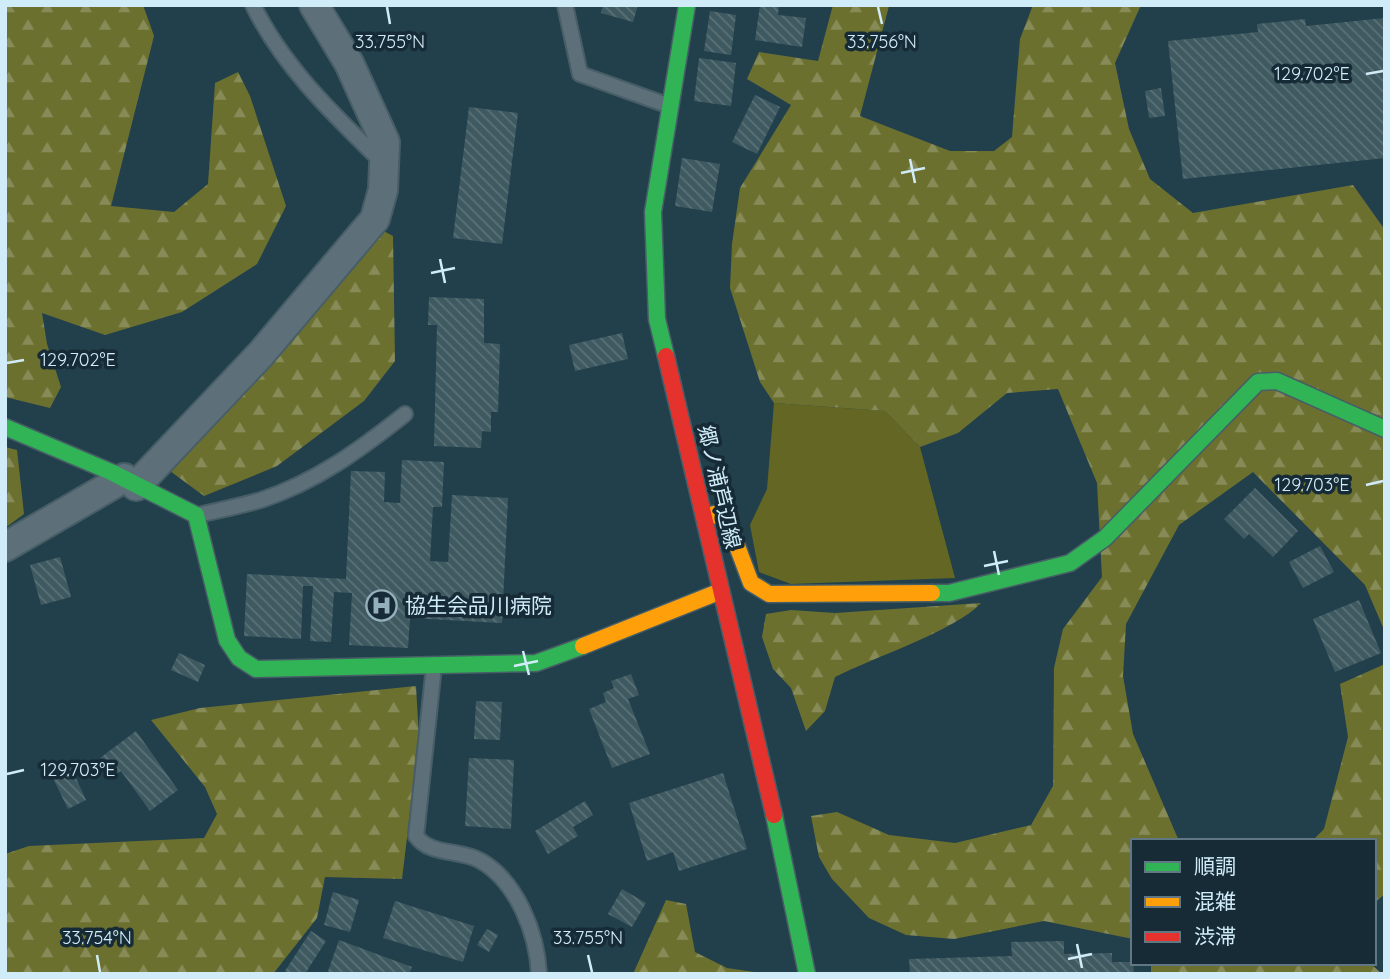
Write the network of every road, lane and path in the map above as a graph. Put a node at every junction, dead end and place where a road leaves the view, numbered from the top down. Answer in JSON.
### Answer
{"nodes":[{"id":1,"x":253,"y":5,"type":"edge"},
{"id":2,"x":314,"y":5,"type":"edge"},
{"id":3,"x":565,"y":5,"type":"edge"},
{"id":4,"x":687,"y":5,"type":"edge"},
{"id":5,"x":670,"y":106,"type":"junction"},
{"id":6,"x":386,"y":165,"type":"junction"},
{"id":7,"x":405,"y":414,"type":"dead end"},
{"id":8,"x":5,"y":427,"type":"edge"},
{"id":9,"x":1385,"y":429,"type":"edge"},
{"id":10,"x":130,"y":482,"type":"junction"},
{"id":11,"x":704,"y":513,"type":"junction"},
{"id":12,"x":196,"y":516,"type":"junction"},
{"id":13,"x":5,"y":547,"type":"edge"},
{"id":14,"x":721,"y":591,"type":"junction"},
{"id":15,"x":434,"y":666,"type":"junction"},
{"id":16,"x":539,"y":974,"type":"edge"},
{"id":17,"x":807,"y":974,"type":"edge"}],
"edges":[{"from":1,"to":6,"type":"lane"},
{"from":2,"to":6,"type":"street"},
{"from":3,"to":5,"type":"lane"},
{"from":4,"to":5,"type":"street","name":"郷ノ浦芦辺線"},
{"from":5,"to":11,"type":"street","name":"郷ノ浦芦辺線"},
{"from":6,"to":10,"type":"street"},
{"from":7,"to":12,"type":"lane"},
{"from":8,"to":10,"type":"street"},
{"from":9,"to":11,"type":"street"},
{"from":10,"to":12,"type":"street"},
{"from":10,"to":13,"type":"street"},
{"from":11,"to":14,"type":"street","name":"郷ノ浦芦辺線"},
{"from":12,"to":15,"type":"street"},
{"from":14,"to":15,"type":"street"},
{"from":14,"to":17,"type":"street","name":"郷ノ浦芦辺線"},
{"from":15,"to":16,"type":"lane"}]}
